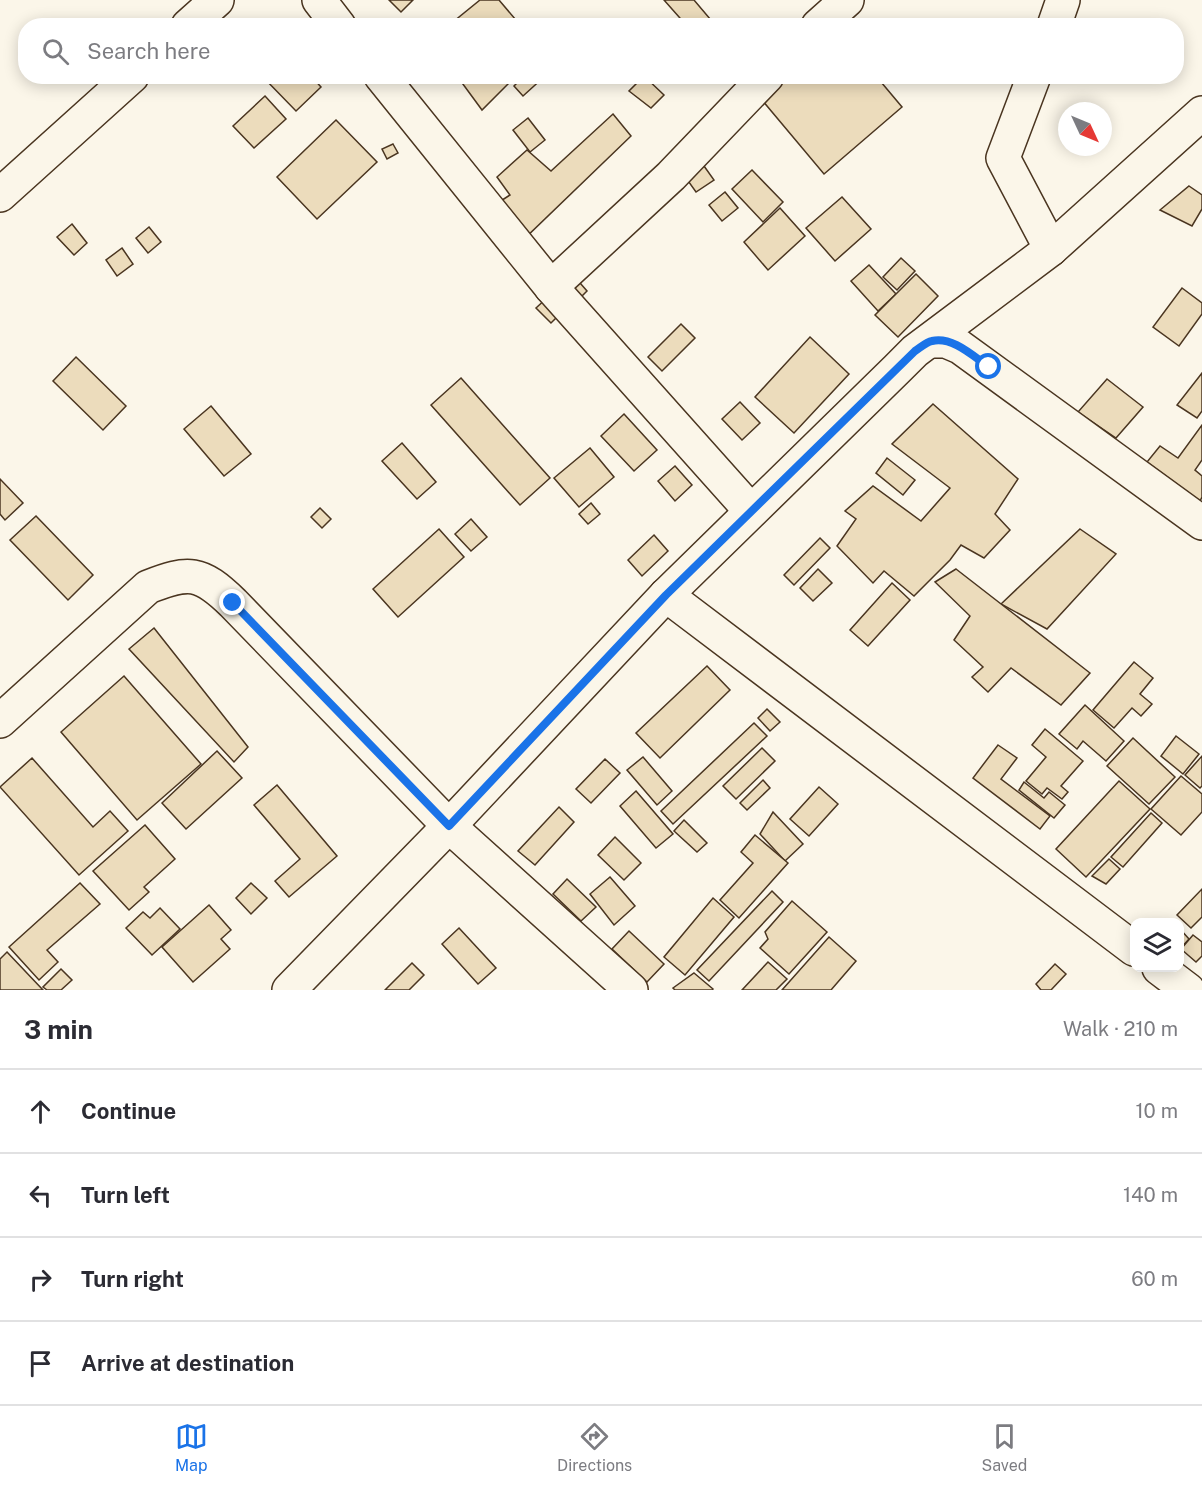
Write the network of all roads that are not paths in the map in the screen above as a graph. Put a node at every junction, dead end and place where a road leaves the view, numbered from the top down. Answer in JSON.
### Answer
{"nodes":[{"id":1,"x":217,"y":0,"type":"edge"},
{"id":2,"x":319,"y":0,"type":"edge"},
{"id":3,"x":847,"y":0,"type":"edge"},
{"id":4,"x":1063,"y":0,"type":"edge"},
{"id":5,"x":197,"y":18,"type":"edge"},
{"id":6,"x":333,"y":18,"type":"edge"},
{"id":7,"x":827,"y":18,"type":"edge"},
{"id":8,"x":1056,"y":18,"type":"edge"},
{"id":9,"x":123,"y":84,"type":"edge"},
{"id":10,"x":387,"y":84,"type":"edge"},
{"id":11,"x":759,"y":84,"type":"edge"},
{"id":12,"x":1031,"y":84,"type":"edge"},
{"id":13,"x":1202,"y":113,"type":"edge"},
{"id":14,"x":0,"y":195,"type":"edge"},
{"id":15,"x":1051,"y":249,"type":"junction"},
{"id":16,"x":551,"y":287,"type":"junction"},
{"id":17,"x":931,"y":340,"type":"junction"},
{"id":18,"x":751,"y":512,"type":"junction"},
{"id":19,"x":1202,"y":523,"type":"edge"},
{"id":20,"x":666,"y":595,"type":"junction"},
{"id":21,"x":0,"y":721,"type":"edge"},
{"id":22,"x":449,"y":826,"type":"junction"},
{"id":23,"x":1130,"y":946,"type":"edge"},
{"id":24,"x":1164,"y":972,"type":"edge"},
{"id":25,"x":289,"y":990,"type":"edge"},
{"id":26,"x":631,"y":990,"type":"edge"},
{"id":27,"x":1188,"y":990,"type":"edge"}],
"edges":[{"from":1,"to":5,"type":"street"},
{"from":2,"to":6,"type":"street"},
{"from":3,"to":7,"type":"street"},
{"from":4,"to":8,"type":"street"},
{"from":9,"to":14,"type":"street"},
{"from":10,"to":16,"type":"street"},
{"from":11,"to":16,"type":"street"},
{"from":12,"to":15,"type":"street"},
{"from":13,"to":15,"type":"street"},
{"from":15,"to":17,"type":"street"},
{"from":16,"to":18,"type":"street"},
{"from":17,"to":18,"type":"street"},
{"from":17,"to":19,"type":"street"},
{"from":18,"to":20,"type":"street"},
{"from":20,"to":22,"type":"street"},
{"from":20,"to":23,"type":"street"},
{"from":21,"to":22,"type":"street"},
{"from":22,"to":25,"type":"street"},
{"from":22,"to":26,"type":"street"},
{"from":24,"to":27,"type":"street"}]}
